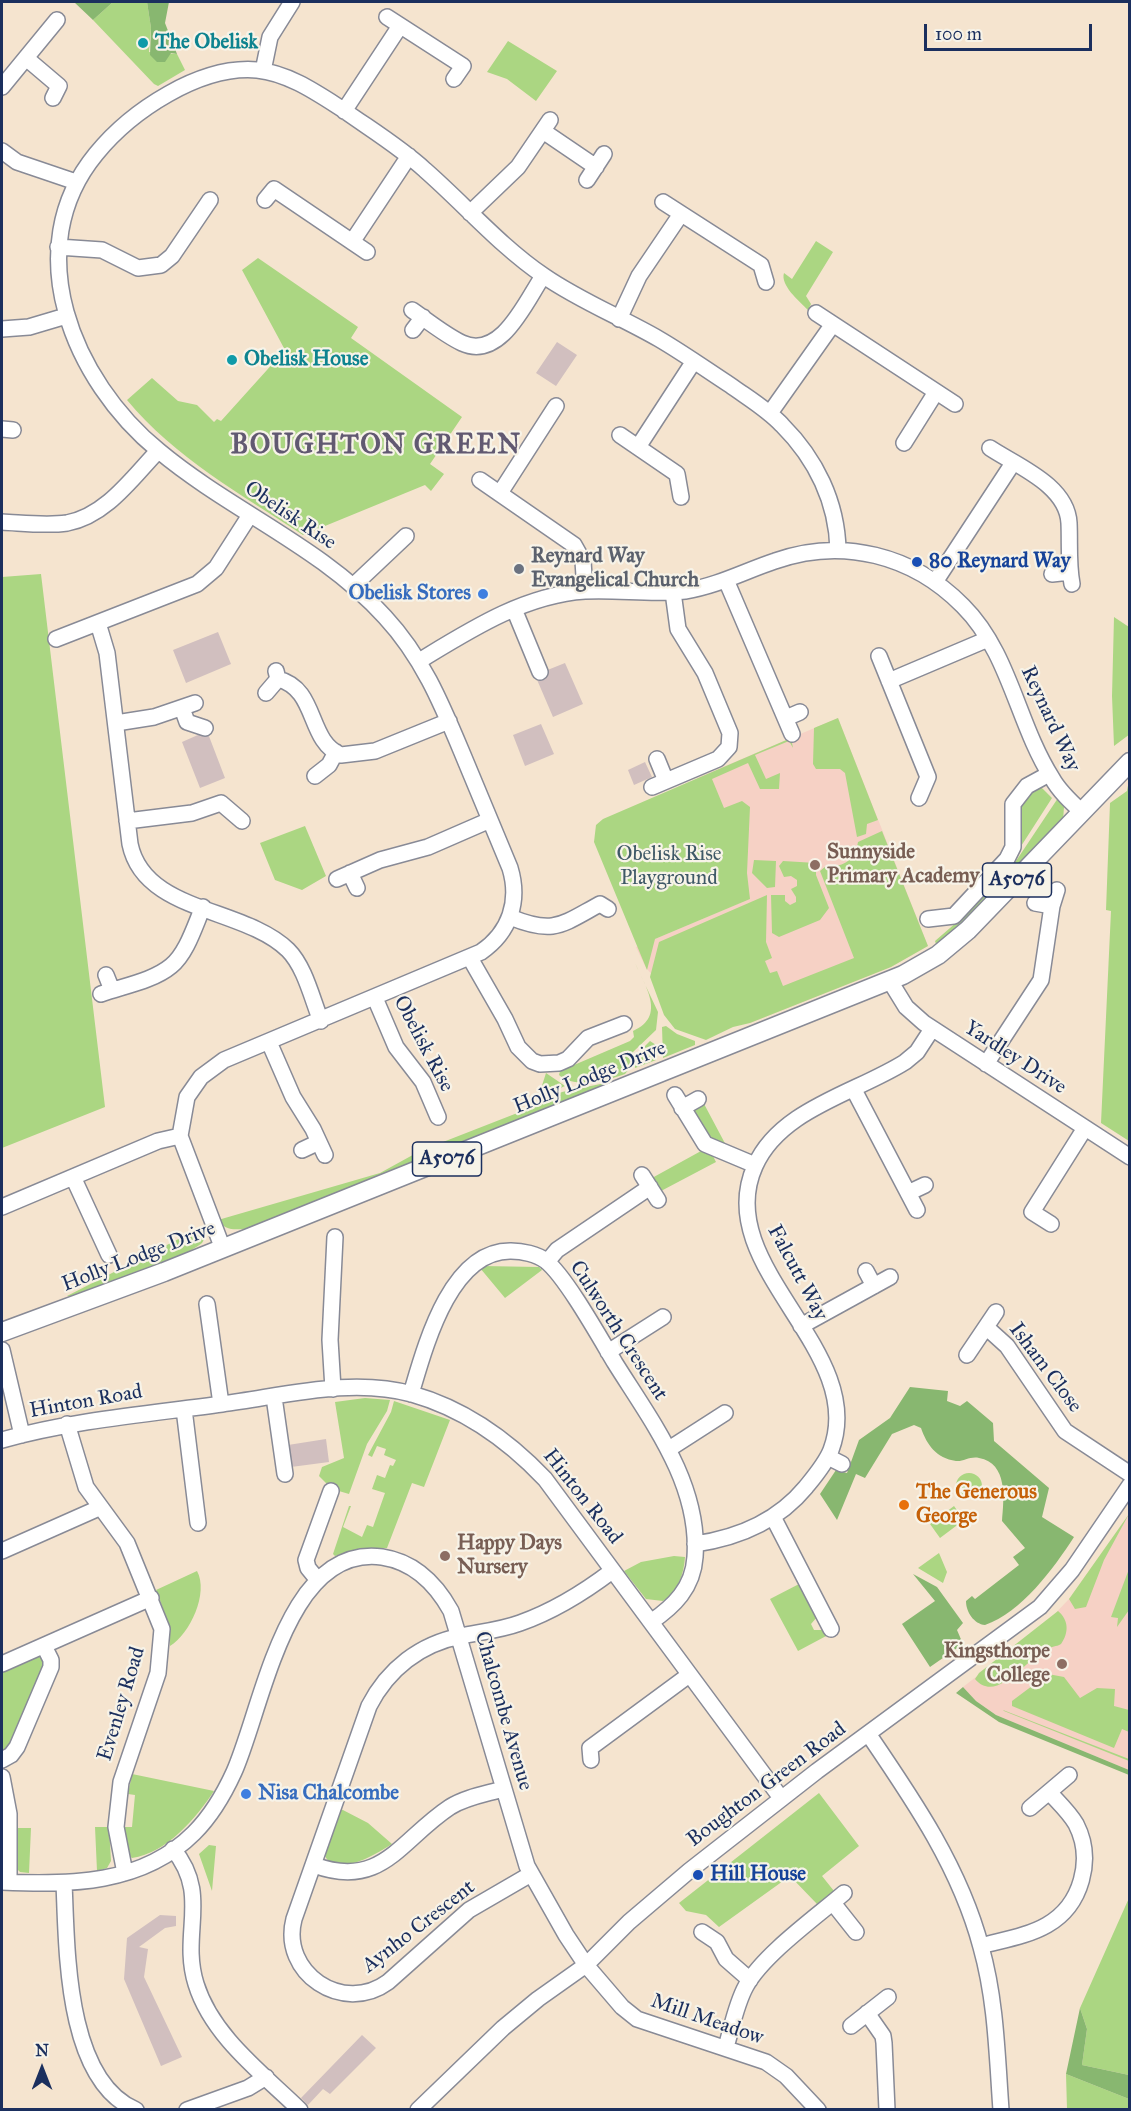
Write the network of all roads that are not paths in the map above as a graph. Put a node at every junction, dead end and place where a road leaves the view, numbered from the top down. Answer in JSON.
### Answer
{"nodes":[{"id":1,"x":292,"y":2,"type":"edge"},
{"id":2,"x":57,"y":20,"type":"dead end"},
{"id":3,"x":26,"y":58,"type":"junction"},
{"id":4,"x":263,"y":71,"type":"junction"},
{"id":5,"x":454,"y":79,"type":"dead end"},
{"id":6,"x":2,"y":87,"type":"edge"},
{"id":7,"x":53,"y":98,"type":"dead end"},
{"id":8,"x":344,"y":111,"type":"junction"},
{"id":9,"x":2,"y":151,"type":"edge"},
{"id":10,"x":604,"y":154,"type":"dead end"},
{"id":11,"x":409,"y":156,"type":"junction"},
{"id":12,"x":596,"y":167,"type":"junction"},
{"id":13,"x":587,"y":180,"type":"dead end"},
{"id":14,"x":76,"y":182,"type":"junction"},
{"id":15,"x":210,"y":200,"type":"dead end"},
{"id":16,"x":265,"y":200,"type":"dead end"},
{"id":17,"x":663,"y":202,"type":"dead end"},
{"id":18,"x":470,"y":213,"type":"junction"},
{"id":19,"x":681,"y":214,"type":"junction"},
{"id":20,"x":352,"y":242,"type":"junction"},
{"id":21,"x":58,"y":247,"type":"junction"},
{"id":22,"x":367,"y":252,"type":"dead end"},
{"id":23,"x":543,"y":276,"type":"junction"},
{"id":24,"x":766,"y":282,"type":"dead end"},
{"id":25,"x":816,"y":313,"type":"dead end"},
{"id":26,"x":66,"y":316,"type":"junction"},
{"id":27,"x":619,"y":319,"type":"junction"},
{"id":28,"x":833,"y":324,"type":"junction"},
{"id":29,"x":2,"y":329,"type":"edge"},
{"id":30,"x":413,"y":330,"type":"dead end"},
{"id":31,"x":694,"y":361,"type":"junction"},
{"id":32,"x":936,"y":392,"type":"junction"},
{"id":33,"x":955,"y":404,"type":"dead end"},
{"id":34,"x":547,"y":412,"type":"dead end"},
{"id":35,"x":770,"y":413,"type":"junction"},
{"id":36,"x":620,"y":435,"type":"dead end"},
{"id":37,"x":904,"y":443,"type":"dead end"},
{"id":38,"x":638,"y":447,"type":"junction"},
{"id":39,"x":990,"y":448,"type":"dead end"},
{"id":40,"x":158,"y":451,"type":"junction"},
{"id":41,"x":1013,"y":463,"type":"junction"},
{"id":42,"x":480,"y":480,"type":"dead end"},
{"id":43,"x":500,"y":493,"type":"junction"},
{"id":44,"x":681,"y":497,"type":"dead end"},
{"id":45,"x":250,"y":515,"type":"junction"},
{"id":46,"x":2,"y":522,"type":"edge"},
{"id":47,"x":406,"y":536,"type":"dead end"},
{"id":48,"x":838,"y":550,"type":"junction"},
{"id":49,"x":1052,"y":574,"type":"dead end"},
{"id":50,"x":726,"y":580,"type":"junction"},
{"id":51,"x":935,"y":582,"type":"junction"},
{"id":52,"x":353,"y":586,"type":"junction"},
{"id":53,"x":585,"y":591,"type":"junction"},
{"id":54,"x":673,"y":592,"type":"junction"},
{"id":55,"x":514,"y":609,"type":"junction"},
{"id":56,"x":98,"y":624,"type":"junction"},
{"id":57,"x":56,"y":639,"type":"dead end"},
{"id":58,"x":988,"y":639,"type":"junction"},
{"id":59,"x":879,"y":656,"type":"dead end"},
{"id":60,"x":419,"y":661,"type":"junction"},
{"id":61,"x":540,"y":672,"type":"dead end"},
{"id":62,"x":889,"y":681,"type":"junction"},
{"id":63,"x":266,"y":693,"type":"dead end"},
{"id":64,"x":448,"y":721,"type":"junction"},
{"id":65,"x":116,"y":723,"type":"junction"},
{"id":66,"x":205,"y":728,"type":"dead end"},
{"id":67,"x":792,"y":734,"type":"dead end"},
{"id":68,"x":336,"y":752,"type":"junction"},
{"id":69,"x":657,"y":759,"type":"dead end"},
{"id":70,"x":1130,"y":762,"type":"edge"},
{"id":71,"x":1049,"y":774,"type":"junction"},
{"id":72,"x":315,"y":776,"type":"dead end"},
{"id":73,"x":919,"y":798,"type":"dead end"},
{"id":74,"x":1082,"y":812,"type":"junction"},
{"id":75,"x":490,"y":820,"type":"junction"},
{"id":76,"x":127,"y":821,"type":"junction"},
{"id":77,"x":243,"y":821,"type":"dead end"},
{"id":78,"x":357,"y":888,"type":"dead end"},
{"id":79,"x":1057,"y":890,"type":"dead end"},
{"id":80,"x":603,"y":903,"type":"dead end"},
{"id":81,"x":1035,"y":903,"type":"dead end"},
{"id":82,"x":1052,"y":906,"type":"junction"},
{"id":83,"x":203,"y":908,"type":"junction"},
{"id":84,"x":510,"y":917,"type":"junction"},
{"id":85,"x":928,"y":919,"type":"dead end"},
{"id":86,"x":470,"y":958,"type":"junction"},
{"id":87,"x":890,"y":981,"type":"junction"},
{"id":88,"x":106,"y":986,"type":"dead end"},
{"id":89,"x":375,"y":998,"type":"junction"},
{"id":90,"x":321,"y":1021,"type":"junction"},
{"id":91,"x":932,"y":1029,"type":"junction"},
{"id":92,"x":617,"y":1031,"type":"dead end"},
{"id":93,"x":269,"y":1042,"type":"junction"},
{"id":94,"x":986,"y":1064,"type":"junction"},
{"id":95,"x":854,"y":1090,"type":"junction"},
{"id":96,"x":698,"y":1099,"type":"dead end"},
{"id":97,"x":432,"y":1113,"type":"dead end"},
{"id":98,"x":1085,"y":1128,"type":"junction"},
{"id":99,"x":180,"y":1136,"type":"junction"},
{"id":100,"x":302,"y":1149,"type":"dead end"},
{"id":101,"x":1130,"y":1157,"type":"edge"},
{"id":102,"x":755,"y":1165,"type":"junction"},
{"id":103,"x":73,"y":1176,"type":"junction"},
{"id":104,"x":925,"y":1185,"type":"dead end"},
{"id":105,"x":650,"y":1187,"type":"dead end"},
{"id":106,"x":908,"y":1193,"type":"junction"},
{"id":107,"x":2,"y":1207,"type":"edge"},
{"id":108,"x":917,"y":1210,"type":"dead end"},
{"id":109,"x":1051,"y":1224,"type":"dead end"},
{"id":110,"x":335,"y":1237,"type":"dead end"},
{"id":111,"x":223,"y":1249,"type":"junction"},
{"id":112,"x":109,"y":1254,"type":"dead end"},
{"id":113,"x":547,"y":1262,"type":"junction"},
{"id":114,"x":866,"y":1271,"type":"dead end"},
{"id":115,"x":890,"y":1277,"type":"dead end"},
{"id":116,"x":874,"y":1286,"type":"junction"},
{"id":117,"x":207,"y":1304,"type":"dead end"},
{"id":118,"x":996,"y":1312,"type":"dead end"},
{"id":119,"x":663,"y":1317,"type":"dead end"},
{"id":120,"x":801,"y":1326,"type":"junction"},
{"id":121,"x":986,"y":1327,"type":"junction"},
{"id":122,"x":2,"y":1332,"type":"edge"},
{"id":123,"x":2,"y":1350,"type":"edge"},
{"id":124,"x":608,"y":1352,"type":"junction"},
{"id":125,"x":967,"y":1355,"type":"dead end"},
{"id":126,"x":333,"y":1389,"type":"junction"},
{"id":127,"x":411,"y":1394,"type":"junction"},
{"id":128,"x":274,"y":1397,"type":"junction"},
{"id":129,"x":221,"y":1404,"type":"junction"},
{"id":130,"x":184,"y":1408,"type":"junction"},
{"id":131,"x":725,"y":1413,"type":"dead end"},
{"id":132,"x":67,"y":1424,"type":"junction"},
{"id":133,"x":22,"y":1435,"type":"junction"},
{"id":134,"x":2,"y":1440,"type":"edge"},
{"id":135,"x":669,"y":1449,"type":"junction"},
{"id":136,"x":279,"y":1467,"type":"dead end"},
{"id":137,"x":1130,"y":1474,"type":"edge"},
{"id":138,"x":1130,"y":1485,"type":"edge"},
{"id":139,"x":332,"y":1491,"type":"dead end"},
{"id":140,"x":99,"y":1508,"type":"junction"},
{"id":141,"x":773,"y":1517,"type":"junction"},
{"id":142,"x":198,"y":1523,"type":"dead end"},
{"id":143,"x":695,"y":1544,"type":"junction"},
{"id":144,"x":2,"y":1551,"type":"edge"},
{"id":145,"x":612,"y":1571,"type":"junction"},
{"id":146,"x":317,"y":1579,"type":"junction"},
{"id":147,"x":151,"y":1598,"type":"junction"},
{"id":148,"x":651,"y":1622,"type":"junction"},
{"id":149,"x":825,"y":1625,"type":"dead end"},
{"id":150,"x":460,"y":1636,"type":"junction"},
{"id":151,"x":44,"y":1646,"type":"junction"},
{"id":152,"x":2,"y":1664,"type":"edge"},
{"id":153,"x":689,"y":1675,"type":"junction"},
{"id":154,"x":869,"y":1735,"type":"junction"},
{"id":155,"x":2,"y":1760,"type":"edge"},
{"id":156,"x":591,"y":1760,"type":"dead end"},
{"id":157,"x":1069,"y":1775,"type":"dead end"},
{"id":158,"x":2,"y":1777,"type":"edge"},
{"id":159,"x":503,"y":1789,"type":"junction"},
{"id":160,"x":1049,"y":1792,"type":"junction"},
{"id":161,"x":781,"y":1798,"type":"junction"},
{"id":162,"x":1030,"y":1808,"type":"dead end"},
{"id":163,"x":173,"y":1849,"type":"junction"},
{"id":164,"x":314,"y":1865,"type":"junction"},
{"id":165,"x":125,"y":1873,"type":"junction"},
{"id":166,"x":531,"y":1874,"type":"junction"},
{"id":167,"x":5,"y":1882,"type":"edge"},
{"id":168,"x":64,"y":1883,"type":"junction"},
{"id":169,"x":702,"y":1932,"type":"dead end"},
{"id":170,"x":856,"y":1932,"type":"dead end"},
{"id":171,"x":981,"y":1946,"type":"junction"},
{"id":172,"x":586,"y":1965,"type":"junction"},
{"id":173,"x":750,"y":1980,"type":"junction"},
{"id":174,"x":888,"y":1997,"type":"dead end"},
{"id":175,"x":867,"y":2013,"type":"junction"},
{"id":176,"x":851,"y":2026,"type":"dead end"},
{"id":177,"x":726,"y":2047,"type":"junction"},
{"id":178,"x":266,"y":2077,"type":"junction"},
{"id":179,"x":136,"y":2109,"type":"edge"},
{"id":180,"x":187,"y":2109,"type":"edge"},
{"id":181,"x":300,"y":2109,"type":"edge"},
{"id":182,"x":418,"y":2109,"type":"edge"},
{"id":183,"x":818,"y":2109,"type":"edge"},
{"id":184,"x":887,"y":2109,"type":"edge"},
{"id":185,"x":1001,"y":2109,"type":"edge"}],
"edges":[{"from":1,"to":4,"type":"street"},
{"from":2,"to":3,"type":"street"},
{"from":3,"to":6,"type":"street"},
{"from":3,"to":7,"type":"street"},
{"from":4,"to":8,"type":"street","name":"Obelisk Rise"},
{"from":4,"to":14,"type":"street","name":"Obelisk Rise"},
{"from":5,"to":8,"type":"street"},
{"from":8,"to":11,"type":"street","name":"Obelisk Rise"},
{"from":9,"to":14,"type":"street"},
{"from":10,"to":12,"type":"street"},
{"from":11,"to":18,"type":"street","name":"Obelisk Rise"},
{"from":11,"to":20,"type":"street"},
{"from":12,"to":13,"type":"street"},
{"from":12,"to":18,"type":"street"},
{"from":14,"to":21,"type":"street","name":"Obelisk Rise"},
{"from":15,"to":21,"type":"street"},
{"from":16,"to":20,"type":"street"},
{"from":17,"to":19,"type":"street"},
{"from":18,"to":23,"type":"street","name":"Obelisk Rise"},
{"from":19,"to":24,"type":"street"},
{"from":19,"to":27,"type":"street"},
{"from":20,"to":22,"type":"street"},
{"from":21,"to":26,"type":"street","name":"Obelisk Rise"},
{"from":23,"to":27,"type":"street","name":"Obelisk Rise"},
{"from":23,"to":30,"type":"street"},
{"from":25,"to":28,"type":"street"},
{"from":26,"to":29,"type":"street"},
{"from":26,"to":40,"type":"street","name":"Obelisk Rise"},
{"from":27,"to":31,"type":"street","name":"Obelisk Rise"},
{"from":28,"to":32,"type":"street"},
{"from":28,"to":35,"type":"street"},
{"from":31,"to":35,"type":"street","name":"Obelisk Rise"},
{"from":31,"to":38,"type":"street"},
{"from":32,"to":33,"type":"street"},
{"from":32,"to":37,"type":"street"},
{"from":34,"to":43,"type":"street"},
{"from":35,"to":48,"type":"street","name":"Obelisk Rise"},
{"from":36,"to":38,"type":"street"},
{"from":38,"to":44,"type":"street"},
{"from":39,"to":41,"type":"street"},
{"from":40,"to":45,"type":"street","name":"Obelisk Rise"},
{"from":40,"to":46,"type":"street"},
{"from":41,"to":49,"type":"street"},
{"from":41,"to":51,"type":"street"},
{"from":42,"to":43,"type":"street"},
{"from":43,"to":53,"type":"street"},
{"from":45,"to":52,"type":"street","name":"Obelisk Rise"},
{"from":45,"to":56,"type":"street"},
{"from":47,"to":52,"type":"street"},
{"from":48,"to":50,"type":"street","name":"Reynard Way"},
{"from":48,"to":51,"type":"street","name":"Reynard Way"},
{"from":50,"to":54,"type":"street","name":"Reynard Way"},
{"from":50,"to":67,"type":"street"},
{"from":51,"to":58,"type":"street","name":"Reynard Way"},
{"from":52,"to":60,"type":"street","name":"Obelisk Rise"},
{"from":53,"to":54,"type":"street","name":"Reynard Way"},
{"from":53,"to":55,"type":"street","name":"Reynard Way"},
{"from":54,"to":69,"type":"street"},
{"from":55,"to":60,"type":"street","name":"Reynard Way"},
{"from":55,"to":61,"type":"street"},
{"from":56,"to":57,"type":"street"},
{"from":56,"to":65,"type":"street"},
{"from":58,"to":62,"type":"street"},
{"from":58,"to":71,"type":"street","name":"Reynard Way"},
{"from":59,"to":62,"type":"street"},
{"from":60,"to":64,"type":"street","name":"Obelisk Rise"},
{"from":62,"to":73,"type":"street"},
{"from":63,"to":68,"type":"street"},
{"from":64,"to":68,"type":"street"},
{"from":64,"to":75,"type":"street","name":"Obelisk Rise"},
{"from":65,"to":66,"type":"street"},
{"from":65,"to":76,"type":"street"},
{"from":68,"to":72,"type":"street"},
{"from":70,"to":74,"type":"main road","name":"Holly Lodge Drive","number":"A5076"},
{"from":71,"to":74,"type":"street","name":"Reynard Way"},
{"from":71,"to":85,"type":"street"},
{"from":74,"to":87,"type":"main road","name":"Holly Lodge Drive","number":"A5076"},
{"from":75,"to":78,"type":"street"},
{"from":75,"to":84,"type":"street","name":"Obelisk Rise"},
{"from":76,"to":77,"type":"street"},
{"from":76,"to":83,"type":"street"},
{"from":79,"to":82,"type":"street"},
{"from":80,"to":84,"type":"street"},
{"from":81,"to":82,"type":"street"},
{"from":82,"to":94,"type":"street"},
{"from":83,"to":88,"type":"street"},
{"from":83,"to":90,"type":"street"},
{"from":84,"to":86,"type":"street","name":"Obelisk Rise"},
{"from":86,"to":89,"type":"street","name":"Obelisk Rise"},
{"from":86,"to":92,"type":"street"},
{"from":87,"to":91,"type":"street","name":"Yardley Drive"},
{"from":87,"to":111,"type":"main road","name":"Holly Lodge Drive","number":"A5076"},
{"from":89,"to":90,"type":"street","name":"Obelisk Rise"},
{"from":89,"to":97,"type":"street","name":"Obelisk Rise"},
{"from":90,"to":93,"type":"street","name":"Obelisk Rise"},
{"from":91,"to":94,"type":"street","name":"Yardley Drive"},
{"from":91,"to":95,"type":"street","name":"Falcutt Way"},
{"from":93,"to":99,"type":"street","name":"Obelisk Rise"},
{"from":93,"to":100,"type":"street"},
{"from":94,"to":98,"type":"street","name":"Yardley Drive"},
{"from":95,"to":102,"type":"street","name":"Falcutt Way"},
{"from":95,"to":106,"type":"street"},
{"from":96,"to":102,"type":"street"},
{"from":98,"to":101,"type":"street","name":"Yardley Drive"},
{"from":98,"to":109,"type":"street"},
{"from":99,"to":103,"type":"street"},
{"from":99,"to":111,"type":"street"},
{"from":102,"to":120,"type":"street","name":"Falcutt Way"},
{"from":103,"to":107,"type":"street"},
{"from":103,"to":112,"type":"street"},
{"from":104,"to":106,"type":"street"},
{"from":105,"to":113,"type":"street"},
{"from":106,"to":108,"type":"street"},
{"from":110,"to":126,"type":"street"},
{"from":111,"to":122,"type":"main road","name":"Holly Lodge Drive","number":"A5076"},
{"from":113,"to":124,"type":"street","name":"Culworth Crescent"},
{"from":113,"to":127,"type":"street","name":"Culworth Crescent"},
{"from":114,"to":116,"type":"street"},
{"from":115,"to":116,"type":"street"},
{"from":116,"to":120,"type":"street"},
{"from":117,"to":129,"type":"street"},
{"from":118,"to":121,"type":"street","name":"Isham Close"},
{"from":119,"to":124,"type":"street"},
{"from":120,"to":141,"type":"street","name":"Falcutt Way"},
{"from":121,"to":125,"type":"street","name":"Isham Close"},
{"from":121,"to":137,"type":"street","name":"Isham Close"},
{"from":123,"to":133,"type":"street"},
{"from":124,"to":135,"type":"street","name":"Culworth Crescent"},
{"from":126,"to":127,"type":"street","name":"Hinton Road"},
{"from":126,"to":128,"type":"street","name":"Hinton Road"},
{"from":127,"to":145,"type":"street","name":"Hinton Road"},
{"from":128,"to":129,"type":"street","name":"Hinton Road"},
{"from":128,"to":136,"type":"street"},
{"from":129,"to":130,"type":"street","name":"Hinton Road"},
{"from":130,"to":132,"type":"street","name":"Hinton Road"},
{"from":130,"to":142,"type":"street"},
{"from":131,"to":135,"type":"street"},
{"from":132,"to":133,"type":"street","name":"Hinton Road"},
{"from":132,"to":140,"type":"street","name":"Evenley Road"},
{"from":133,"to":134,"type":"street","name":"Hinton Road"},
{"from":135,"to":143,"type":"street","name":"Culworth Crescent"},
{"from":138,"to":154,"type":"street","name":"Boughton Green Road"},
{"from":139,"to":146,"type":"street"},
{"from":140,"to":144,"type":"street"},
{"from":140,"to":147,"type":"street","name":"Evenley Road"},
{"from":141,"to":143,"type":"street","name":"Falcutt Way"},
{"from":141,"to":149,"type":"street"},
{"from":143,"to":148,"type":"street","name":"Culworth Crescent"},
{"from":145,"to":148,"type":"street","name":"Hinton Road"},
{"from":145,"to":150,"type":"street","name":"Aynho Crescent"},
{"from":146,"to":150,"type":"street","name":"Chalcombe Avenue"},
{"from":146,"to":163,"type":"street","name":"Chalcombe Avenue"},
{"from":147,"to":151,"type":"street"},
{"from":147,"to":165,"type":"street","name":"Evenley Road"},
{"from":148,"to":153,"type":"street","name":"Hinton Road"},
{"from":150,"to":159,"type":"street","name":"Chalcombe Avenue"},
{"from":150,"to":164,"type":"street","name":"Aynho Crescent"},
{"from":151,"to":152,"type":"street"},
{"from":151,"to":155,"type":"street"},
{"from":153,"to":156,"type":"street"},
{"from":153,"to":161,"type":"street","name":"Hinton Road"},
{"from":154,"to":161,"type":"street","name":"Boughton Green Road"},
{"from":154,"to":171,"type":"street"},
{"from":157,"to":160,"type":"street"},
{"from":158,"to":167,"type":"street"},
{"from":159,"to":164,"type":"street"},
{"from":159,"to":166,"type":"street","name":"Chalcombe Avenue"},
{"from":160,"to":162,"type":"street"},
{"from":160,"to":171,"type":"street"},
{"from":161,"to":172,"type":"street","name":"Boughton Green Road"},
{"from":163,"to":165,"type":"street","name":"Chalcombe Avenue"},
{"from":163,"to":178,"type":"street"},
{"from":164,"to":166,"type":"street","name":"Aynho Crescent"},
{"from":165,"to":168,"type":"street","name":"Chalcombe Avenue"},
{"from":166,"to":172,"type":"street","name":"Chalcombe Avenue"},
{"from":167,"to":168,"type":"street","name":"Chalcombe Avenue"},
{"from":168,"to":179,"type":"street"},
{"from":169,"to":173,"type":"street"},
{"from":170,"to":173,"type":"street"},
{"from":171,"to":185,"type":"street"},
{"from":172,"to":177,"type":"street","name":"Mill Meadow"},
{"from":172,"to":182,"type":"street","name":"Boughton Green Road"},
{"from":173,"to":177,"type":"street"},
{"from":174,"to":175,"type":"street"},
{"from":175,"to":176,"type":"street"},
{"from":175,"to":184,"type":"street"},
{"from":177,"to":183,"type":"street","name":"Mill Meadow"},
{"from":178,"to":180,"type":"street"},
{"from":178,"to":181,"type":"street"}]}
